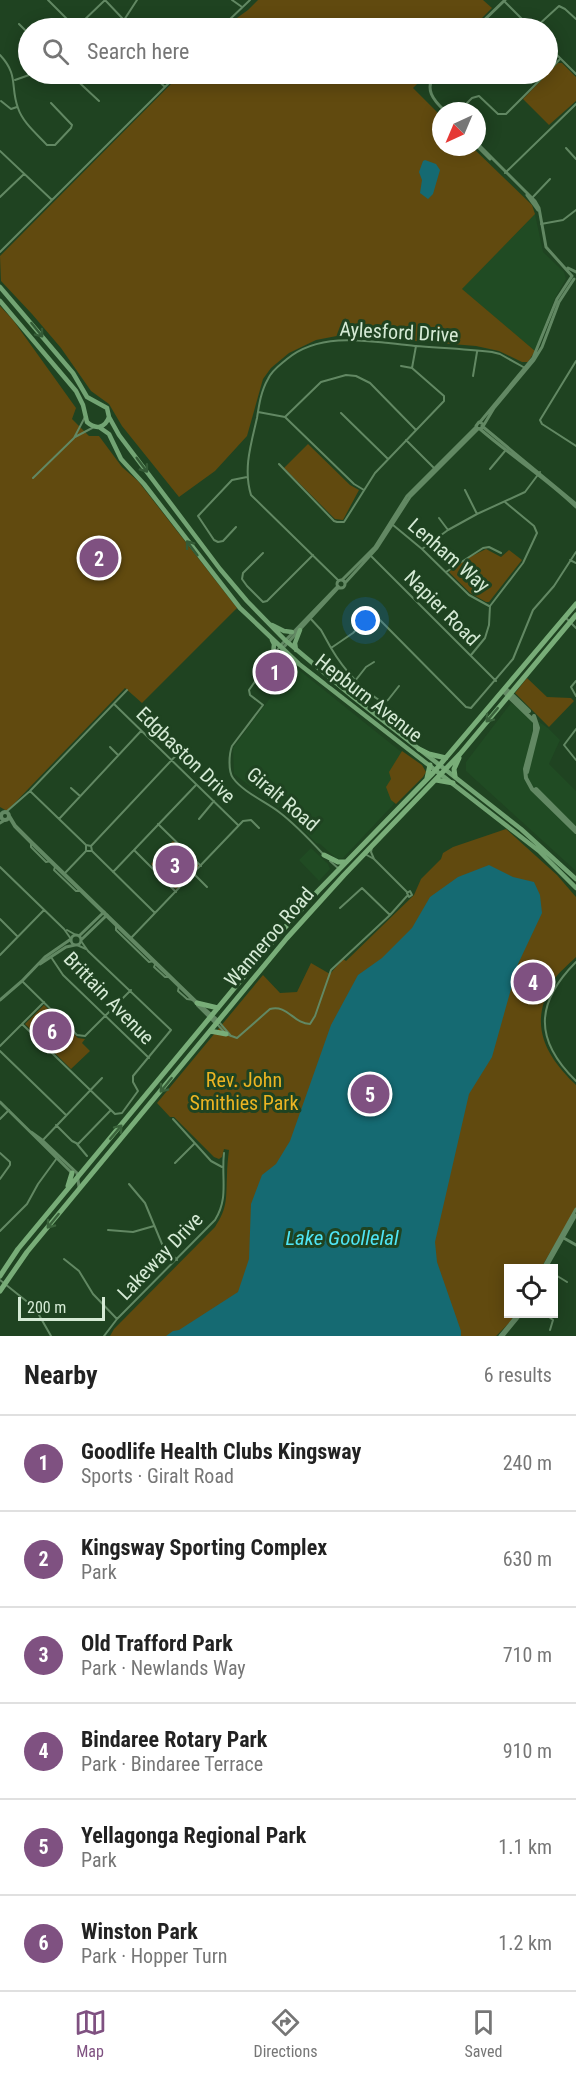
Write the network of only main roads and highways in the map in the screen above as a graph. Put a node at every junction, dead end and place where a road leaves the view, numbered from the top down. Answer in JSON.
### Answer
{"nodes":[{"id":1,"x":0,"y":287,"type":"edge"},
{"id":2,"x":0,"y":302,"type":"edge"},
{"id":3,"x":96,"y":403,"type":"junction"},
{"id":4,"x":86,"y":411,"type":"junction"},
{"id":5,"x":109,"y":417,"type":"junction"},
{"id":6,"x":97,"y":427,"type":"junction"},
{"id":7,"x":576,"y":604,"type":"edge"},
{"id":8,"x":576,"y":615,"type":"edge"},
{"id":9,"x":267,"y":622,"type":"junction"},
{"id":10,"x":300,"y":630,"type":"road end"},
{"id":11,"x":292,"y":632,"type":"road end"},
{"id":12,"x":271,"y":638,"type":"junction"},
{"id":13,"x":297,"y":650,"type":"junction"},
{"id":14,"x":299,"y":664,"type":"junction"},
{"id":15,"x":504,"y":689,"type":"junction"},
{"id":16,"x":509,"y":695,"type":"junction"},
{"id":17,"x":419,"y":749,"type":"junction"},
{"id":18,"x":460,"y":754,"type":"junction"},
{"id":19,"x":446,"y":758,"type":"junction"},
{"id":20,"x":430,"y":765,"type":"junction"},
{"id":21,"x":441,"y":770,"type":"junction"},
{"id":22,"x":454,"y":779,"type":"junction"},
{"id":23,"x":427,"y":780,"type":"junction"},
{"id":24,"x":436,"y":780,"type":"junction"},
{"id":25,"x":412,"y":805,"type":"junction"},
{"id":26,"x":396,"y":812,"type":"junction"},
{"id":27,"x":3,"y":815,"type":"edge"},
{"id":28,"x":576,"y":830,"type":"edge"},
{"id":29,"x":374,"y":843,"type":"junction"},
{"id":30,"x":324,"y":855,"type":"road end"},
{"id":31,"x":346,"y":862,"type":"junction"},
{"id":32,"x":339,"y":869,"type":"junction"},
{"id":33,"x":576,"y":879,"type":"edge"},
{"id":34,"x":576,"y":888,"type":"edge"},
{"id":35,"x":311,"y":911,"type":"junction"},
{"id":36,"x":239,"y":983,"type":"junction"},
{"id":37,"x":248,"y":985,"type":"junction"},
{"id":38,"x":195,"y":1001,"type":"junction"},
{"id":39,"x":218,"y":1008,"type":"junction"},
{"id":40,"x":211,"y":1017,"type":"junction"},
{"id":41,"x":217,"y":1022,"type":"junction"},
{"id":42,"x":210,"y":1031,"type":"junction"},
{"id":43,"x":228,"y":1035,"type":"road end"},
{"id":44,"x":72,"y":1173,"type":"road end"},
{"id":45,"x":67,"y":1191,"type":"junction"},
{"id":46,"x":0,"y":1276,"type":"edge"},
{"id":47,"x":2,"y":1282,"type":"edge"},
{"id":48,"x":0,"y":1292,"type":"edge"}],
"edges":[{"from":1,"to":3,"type":"main road","one_way":true},
{"from":2,"to":4,"type":"main road"},
{"from":3,"to":4,"type":"main road"},
{"from":3,"to":5,"type":"main road"},
{"from":4,"to":6,"type":"main road"},
{"from":5,"to":6,"type":"main road"},
{"from":5,"to":9,"type":"main road","name":"Hepburn Avenue","one_way":true},
{"from":12,"to":6,"type":"main road","name":"Hepburn Avenue","one_way":true},
{"from":7,"to":15,"type":"highway","name":"Wanneroo Road"},
{"from":8,"to":16,"type":"highway","name":"Wanneroo Road"},
{"from":9,"to":11,"type":"main road"},
{"from":9,"to":13,"type":"main road","name":"Hepburn Avenue"},
{"from":10,"to":13,"type":"main road"},
{"from":12,"to":14,"type":"main road","name":"Hepburn Avenue"},
{"from":12,"to":14,"type":"main road"},
{"from":13,"to":17,"type":"main road","name":"Hepburn Avenue"},
{"from":14,"to":20,"type":"main road","name":"Hepburn Avenue"},
{"from":15,"to":16,"type":"main road"},
{"from":15,"to":19,"type":"highway","name":"Wanneroo Road"},
{"from":16,"to":18,"type":"highway","name":"Wanneroo Road","one_way":true},
{"from":16,"to":28,"type":"main road"},
{"from":17,"to":19,"type":"highway"},
{"from":17,"to":21,"type":"main road","name":"Hepburn Avenue"},
{"from":18,"to":21,"type":"highway","name":"Wanneroo Road"},
{"from":18,"to":22,"type":"highway"},
{"from":19,"to":21,"type":"highway","name":"Wanneroo Road"},
{"from":20,"to":21,"type":"main road","name":"Hepburn Avenue"},
{"from":20,"to":23,"type":"highway"},
{"from":21,"to":22,"type":"main road","name":"Hepburn Avenue"},
{"from":21,"to":23,"type":"highway","name":"Wanneroo Road"},
{"from":21,"to":24,"type":"highway","name":"Wanneroo Road"},
{"from":22,"to":24,"type":"highway"},
{"from":22,"to":33,"type":"main road","name":"Hepburn Avenue"},
{"from":22,"to":34,"type":"main road","name":"Hepburn Avenue"},
{"from":23,"to":26,"type":"highway","name":"Wanneroo Road"},
{"from":24,"to":25,"type":"highway","name":"Wanneroo Road"},
{"from":25,"to":26,"type":"highway"},
{"from":25,"to":29,"type":"highway","name":"Wanneroo Road"},
{"from":26,"to":31,"type":"highway","name":"Wanneroo Road"},
{"from":27,"to":38,"type":"main road"},
{"from":29,"to":32,"type":"highway"},
{"from":29,"to":35,"type":"highway","name":"Wanneroo Road"},
{"from":30,"to":31,"type":"highway"},
{"from":31,"to":32,"type":"highway","name":"Wanneroo Road"},
{"from":32,"to":35,"type":"highway"},
{"from":32,"to":36,"type":"highway","name":"Wanneroo Road"},
{"from":35,"to":37,"type":"highway","name":"Wanneroo Road"},
{"from":36,"to":37,"type":"highway"},
{"from":36,"to":39,"type":"highway","name":"Wanneroo Road"},
{"from":37,"to":41,"type":"highway","name":"Wanneroo Road"},
{"from":38,"to":39,"type":"highway"},
{"from":38,"to":40,"type":"main road"},
{"from":39,"to":40,"type":"highway","name":"Wanneroo Road"},
{"from":40,"to":41,"type":"main road"},
{"from":45,"to":40,"type":"highway","name":"Wanneroo Road","one_way":true},
{"from":41,"to":42,"type":"highway","name":"Wanneroo Road"},
{"from":42,"to":43,"type":"highway"},
{"from":42,"to":47,"type":"highway","name":"Wanneroo Road","one_way":true},
{"from":44,"to":45,"type":"highway"},
{"from":45,"to":46,"type":"highway","name":"Wanneroo Road"},
{"from":47,"to":48,"type":"highway","name":"Wanneroo Road"}]}
